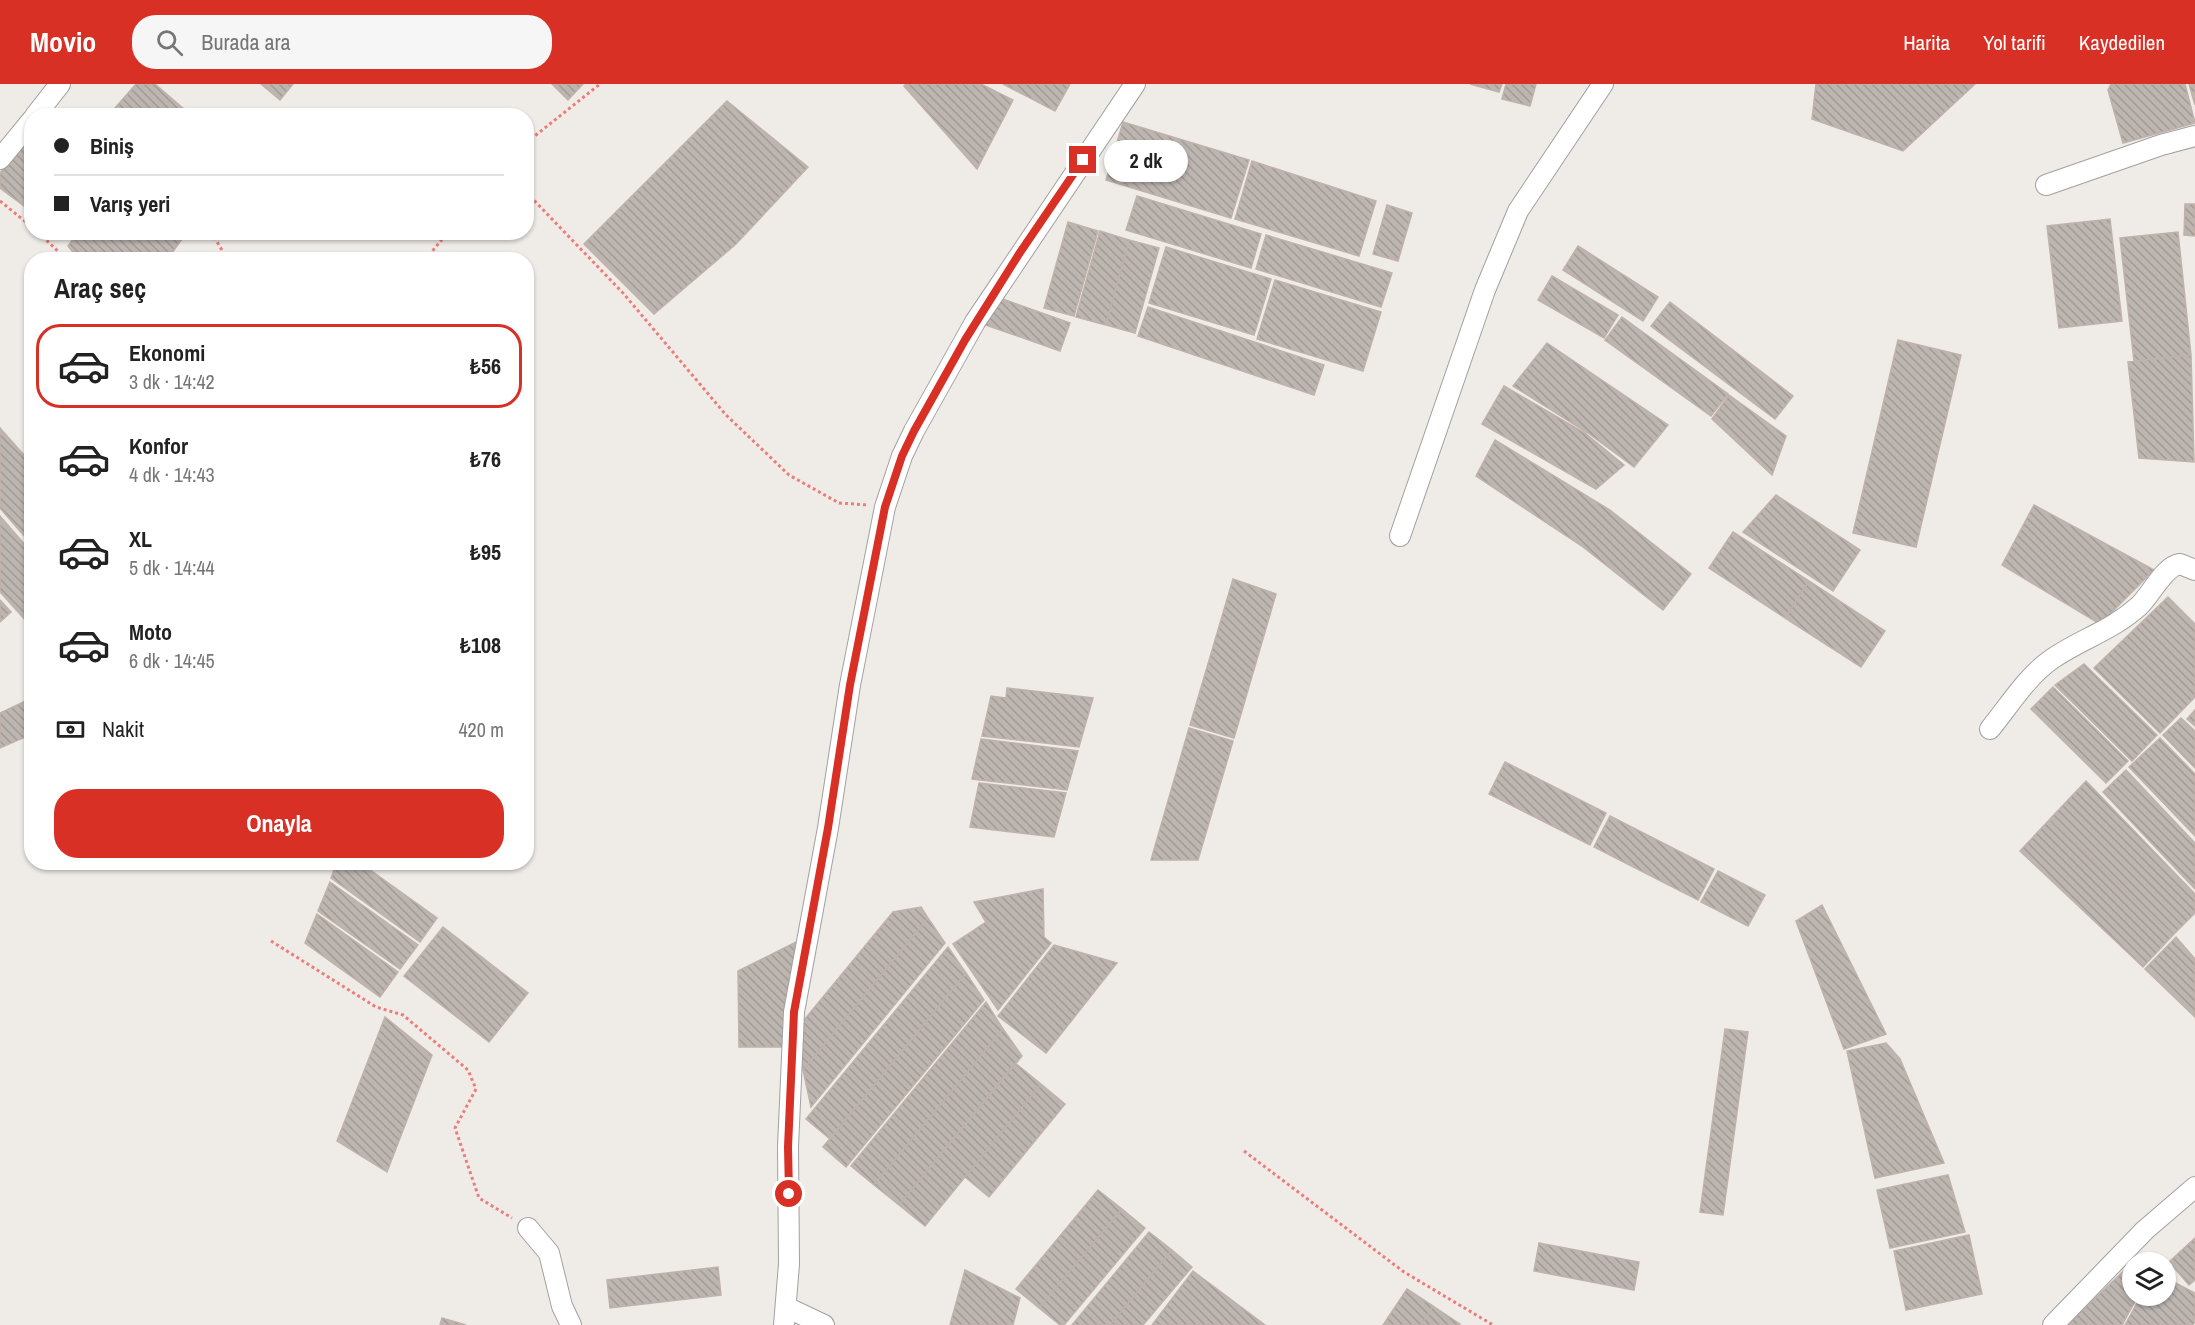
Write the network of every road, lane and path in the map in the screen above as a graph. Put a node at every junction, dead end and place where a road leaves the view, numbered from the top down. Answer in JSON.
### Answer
{"nodes":[{"id":1,"x":60,"y":84,"type":"edge"},
{"id":2,"x":600,"y":84,"type":"edge"},
{"id":3,"x":1135,"y":84,"type":"edge"},
{"id":4,"x":1603,"y":84,"type":"edge"},
{"id":5,"x":41,"y":108,"type":"edge"},
{"id":6,"x":24,"y":130,"type":"edge"},
{"id":7,"x":2195,"y":136,"type":"edge"},
{"id":8,"x":534,"y":137,"type":"edge"},
{"id":9,"x":0,"y":159,"type":"edge"},
{"id":10,"x":2046,"y":185,"type":"dead end"},
{"id":11,"x":534,"y":200,"type":"edge"},
{"id":12,"x":0,"y":201,"type":"edge"},
{"id":13,"x":24,"y":220,"type":"edge"},
{"id":14,"x":47,"y":240,"type":"edge"},
{"id":15,"x":441,"y":240,"type":"edge"},
{"id":16,"x":59,"y":252,"type":"edge"},
{"id":17,"x":432,"y":252,"type":"edge"},
{"id":18,"x":885,"y":507,"type":"junction"},
{"id":19,"x":1400,"y":536,"type":"dead end"},
{"id":20,"x":2195,"y":570,"type":"edge"},
{"id":21,"x":1990,"y":729,"type":"dead end"},
{"id":22,"x":271,"y":941,"type":"dead end"},
{"id":23,"x":1244,"y":1151,"type":"dead end"},
{"id":24,"x":2195,"y":1187,"type":"edge"},
{"id":25,"x":528,"y":1228,"type":"joint"},
{"id":26,"x":785,"y":1316,"type":"edge"},
{"id":27,"x":571,"y":1325,"type":"edge"},
{"id":28,"x":824,"y":1325,"type":"edge"},
{"id":29,"x":1493,"y":1325,"type":"edge"},
{"id":30,"x":2053,"y":1325,"type":"edge"}],
"edges":[{"from":1,"to":5,"type":"street"},
{"from":2,"to":8,"type":"path"},
{"from":3,"to":18,"type":"street"},
{"from":4,"to":19,"type":"street"},
{"from":6,"to":9,"type":"street"},
{"from":7,"to":10,"type":"street"},
{"from":11,"to":18,"type":"path"},
{"from":12,"to":13,"type":"path"},
{"from":14,"to":16,"type":"path"},
{"from":15,"to":17,"type":"path"},
{"from":18,"to":26,"type":"street"},
{"from":20,"to":21,"type":"street"},
{"from":22,"to":25,"type":"path"},
{"from":23,"to":29,"type":"path"},
{"from":24,"to":30,"type":"street"},
{"from":25,"to":27,"type":"street"},
{"from":26,"to":28,"type":"street"}]}
